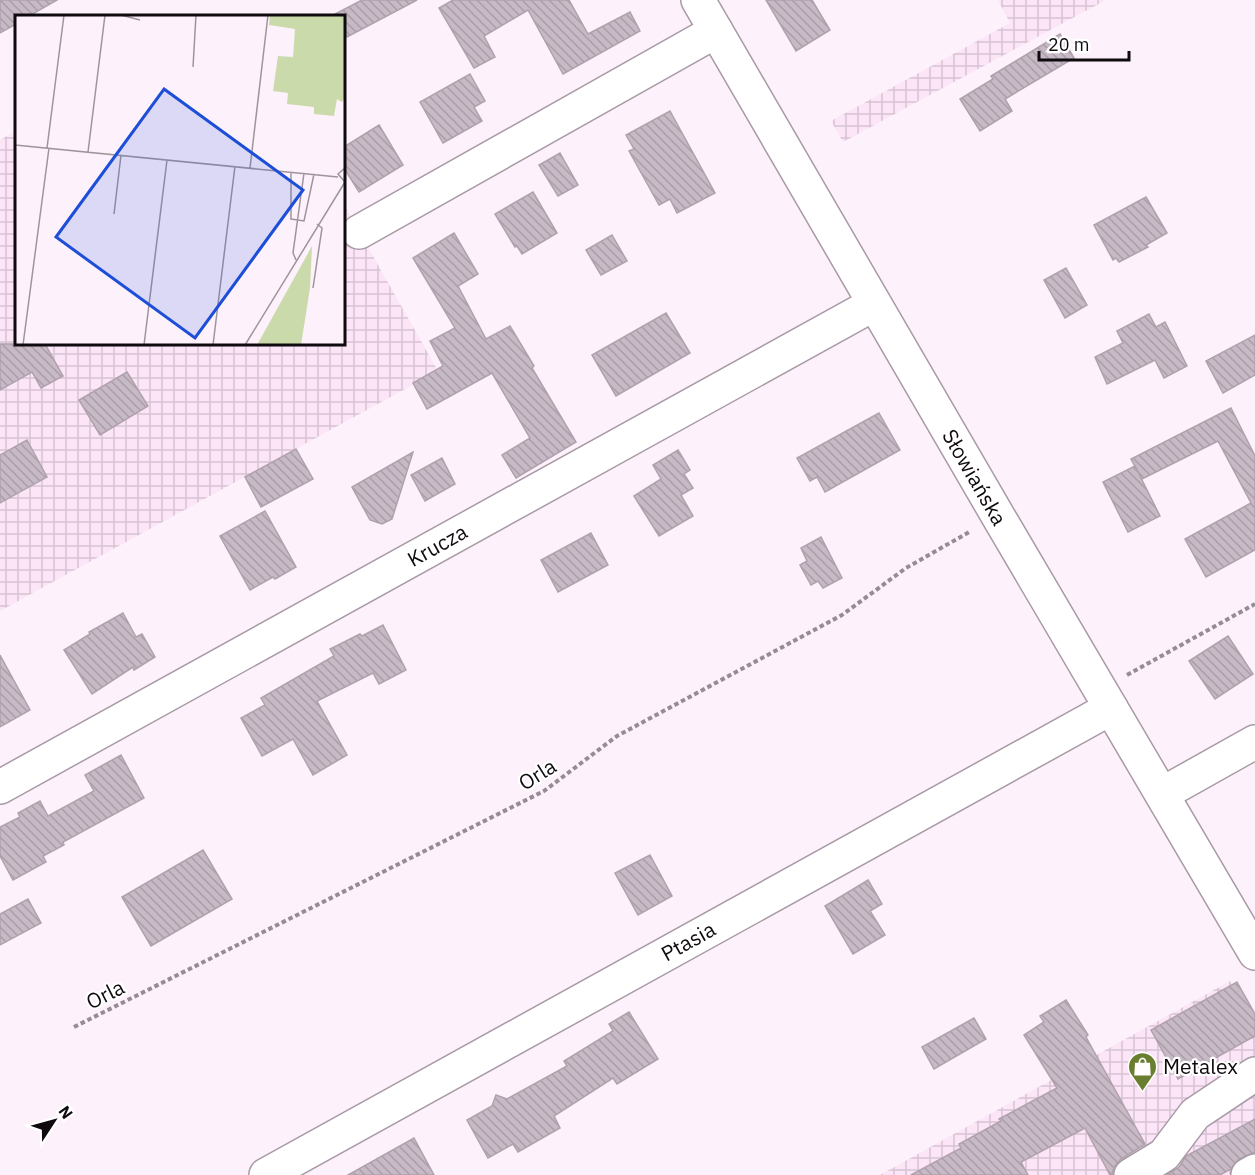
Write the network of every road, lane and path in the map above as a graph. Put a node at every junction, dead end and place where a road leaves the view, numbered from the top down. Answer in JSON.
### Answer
{"nodes":[{"id":1,"x":698,"y":0,"type":"edge"},
{"id":2,"x":716,"y":31,"type":"junction"},
{"id":3,"x":359,"y":232,"type":"dead end"},
{"id":4,"x":874,"y":304,"type":"junction"},
{"id":5,"x":998,"y":516,"type":"junction"},
{"id":6,"x":1255,"y":604,"type":"edge"},
{"id":7,"x":1105,"y":699,"type":"junction"},
{"id":8,"x":1255,"y":742,"type":"edge"},
{"id":9,"x":0,"y":787,"type":"edge"},
{"id":10,"x":1162,"y":794,"type":"junction"},
{"id":11,"x":1255,"y":953,"type":"edge"},
{"id":12,"x":74,"y":1027,"type":"dead end"},
{"id":13,"x":1255,"y":1074,"type":"edge"},
{"id":14,"x":1255,"y":1171,"type":"edge"},
{"id":15,"x":266,"y":1175,"type":"edge"},
{"id":16,"x":1131,"y":1175,"type":"edge"},
{"id":17,"x":1248,"y":1175,"type":"edge"}],
"edges":[{"from":1,"to":2,"type":"street","name":"Słowiańska"},
{"from":2,"to":3,"type":"street"},
{"from":2,"to":4,"type":"street","name":"Słowiańska"},
{"from":4,"to":5,"type":"street","name":"Słowiańska"},
{"from":4,"to":9,"type":"street","name":"Krucza"},
{"from":5,"to":7,"type":"street","name":"Słowiańska"},
{"from":5,"to":12,"type":"path","name":"Orla"},
{"from":6,"to":7,"type":"path"},
{"from":7,"to":10,"type":"street","name":"Słowiańska"},
{"from":7,"to":15,"type":"street","name":"Ptasia"},
{"from":8,"to":10,"type":"street"},
{"from":10,"to":11,"type":"street","name":"Słowiańska"},
{"from":13,"to":16,"type":"street"},
{"from":14,"to":17,"type":"street"}]}
